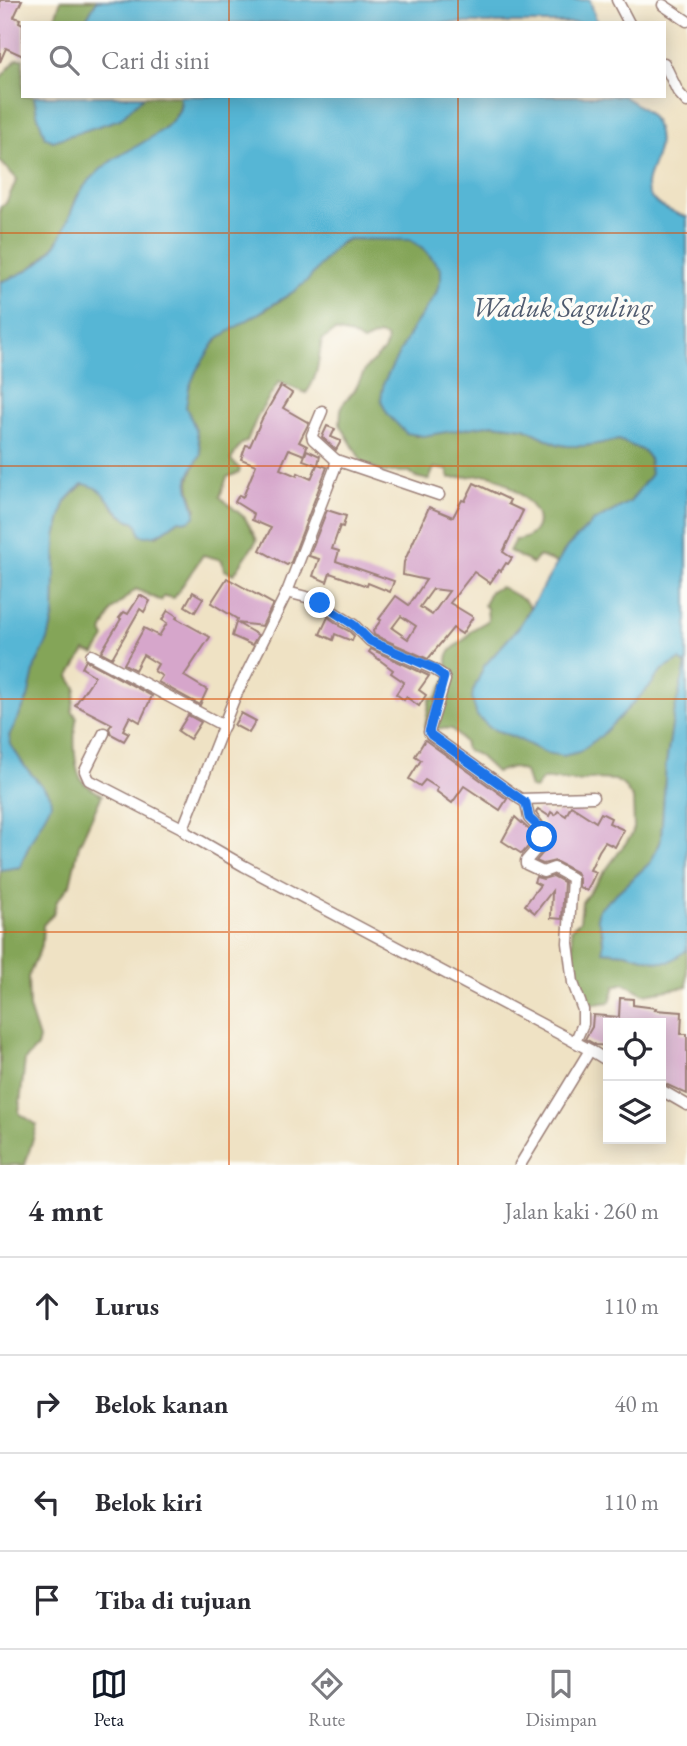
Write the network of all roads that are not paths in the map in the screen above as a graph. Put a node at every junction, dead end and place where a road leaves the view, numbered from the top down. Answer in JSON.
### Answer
{"nodes":[{"id":1,"x":617,"y":0,"type":"edge"},
{"id":2,"x":663,"y":5,"type":"dead end"},
{"id":3,"x":626,"y":19,"type":"edge"},
{"id":4,"x":687,"y":21,"type":"edge"},
{"id":5,"x":666,"y":67,"type":"edge"},
{"id":6,"x":687,"y":102,"type":"edge"},
{"id":7,"x":323,"y":411,"type":"dead end"},
{"id":8,"x":336,"y":460,"type":"junction"},
{"id":9,"x":439,"y":495,"type":"dead end"},
{"id":10,"x":286,"y":592,"type":"junction"},
{"id":11,"x":91,"y":655,"type":"dead end"},
{"id":12,"x":224,"y":726,"type":"junction"},
{"id":13,"x":104,"y":733,"type":"dead end"},
{"id":14,"x":593,"y":797,"type":"dead end"},
{"id":15,"x":520,"y":799,"type":"junction"},
{"id":16,"x":184,"y":829,"type":"junction"},
{"id":17,"x":575,"y":1042,"type":"junction"},
{"id":18,"x":590,"y":1050,"type":"junction"},
{"id":19,"x":603,"y":1057,"type":"edge"},
{"id":20,"x":666,"y":1093,"type":"edge"},
{"id":21,"x":687,"y":1105,"type":"edge"},
{"id":22,"x":520,"y":1165,"type":"edge"}],
"edges":[{"from":1,"to":3,"type":"street"},
{"from":2,"to":4,"type":"street"},
{"from":5,"to":6,"type":"street"},
{"from":7,"to":8,"type":"street"},
{"from":8,"to":9,"type":"street"},
{"from":8,"to":10,"type":"street"},
{"from":10,"to":12,"type":"street"},
{"from":10,"to":15,"type":"street"},
{"from":11,"to":12,"type":"street"},
{"from":12,"to":16,"type":"street"},
{"from":13,"to":16,"type":"street"},
{"from":14,"to":15,"type":"street"},
{"from":15,"to":17,"type":"street"},
{"from":16,"to":17,"type":"street"},
{"from":17,"to":18,"type":"street"},
{"from":18,"to":19,"type":"street"},
{"from":18,"to":22,"type":"street"},
{"from":20,"to":21,"type":"street"}]}
